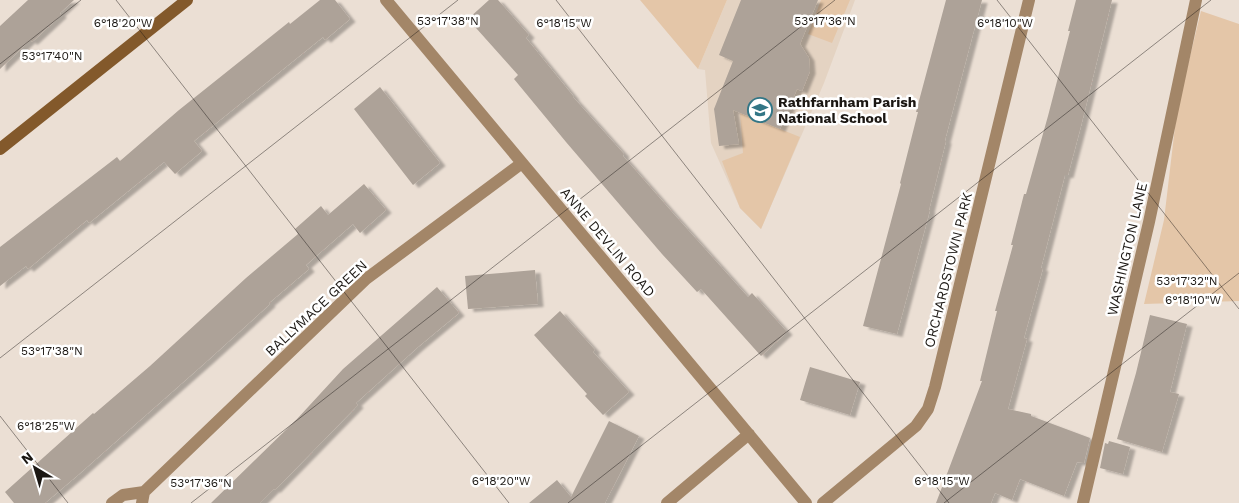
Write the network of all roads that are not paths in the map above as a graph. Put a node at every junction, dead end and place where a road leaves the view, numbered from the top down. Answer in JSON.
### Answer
{"nodes":[{"id":1,"x":187,"y":0,"type":"edge"},
{"id":2,"x":386,"y":0,"type":"edge"},
{"id":3,"x":1029,"y":0,"type":"edge"},
{"id":4,"x":1196,"y":0,"type":"edge"},
{"id":5,"x":0,"y":149,"type":"edge"},
{"id":6,"x":522,"y":163,"type":"junction"},
{"id":7,"x":749,"y":434,"type":"junction"},
{"id":8,"x":143,"y":497,"type":"edge"},
{"id":9,"x":112,"y":503,"type":"edge"},
{"id":10,"x":667,"y":503,"type":"edge"},
{"id":11,"x":806,"y":503,"type":"edge"},
{"id":12,"x":822,"y":503,"type":"edge"},
{"id":13,"x":1083,"y":503,"type":"edge"}],
"edges":[{"from":1,"to":5,"type":"main road"},
{"from":2,"to":6,"type":"street","name":"ANNE DEVLIN ROAD"},
{"from":3,"to":12,"type":"street","name":"ORCHARDSTOWN PARK"},
{"from":4,"to":13,"type":"street","name":"WASHINGTON LANE"},
{"from":6,"to":7,"type":"street","name":"ANNE DEVLIN ROAD"},
{"from":6,"to":8,"type":"street","name":"BALLYMACE GREEN"},
{"from":7,"to":10,"type":"street"},
{"from":7,"to":11,"type":"street","name":"ANNE DEVLIN ROAD"},
{"from":8,"to":9,"type":"street","name":"BALLYMACE GREEN"}]}
